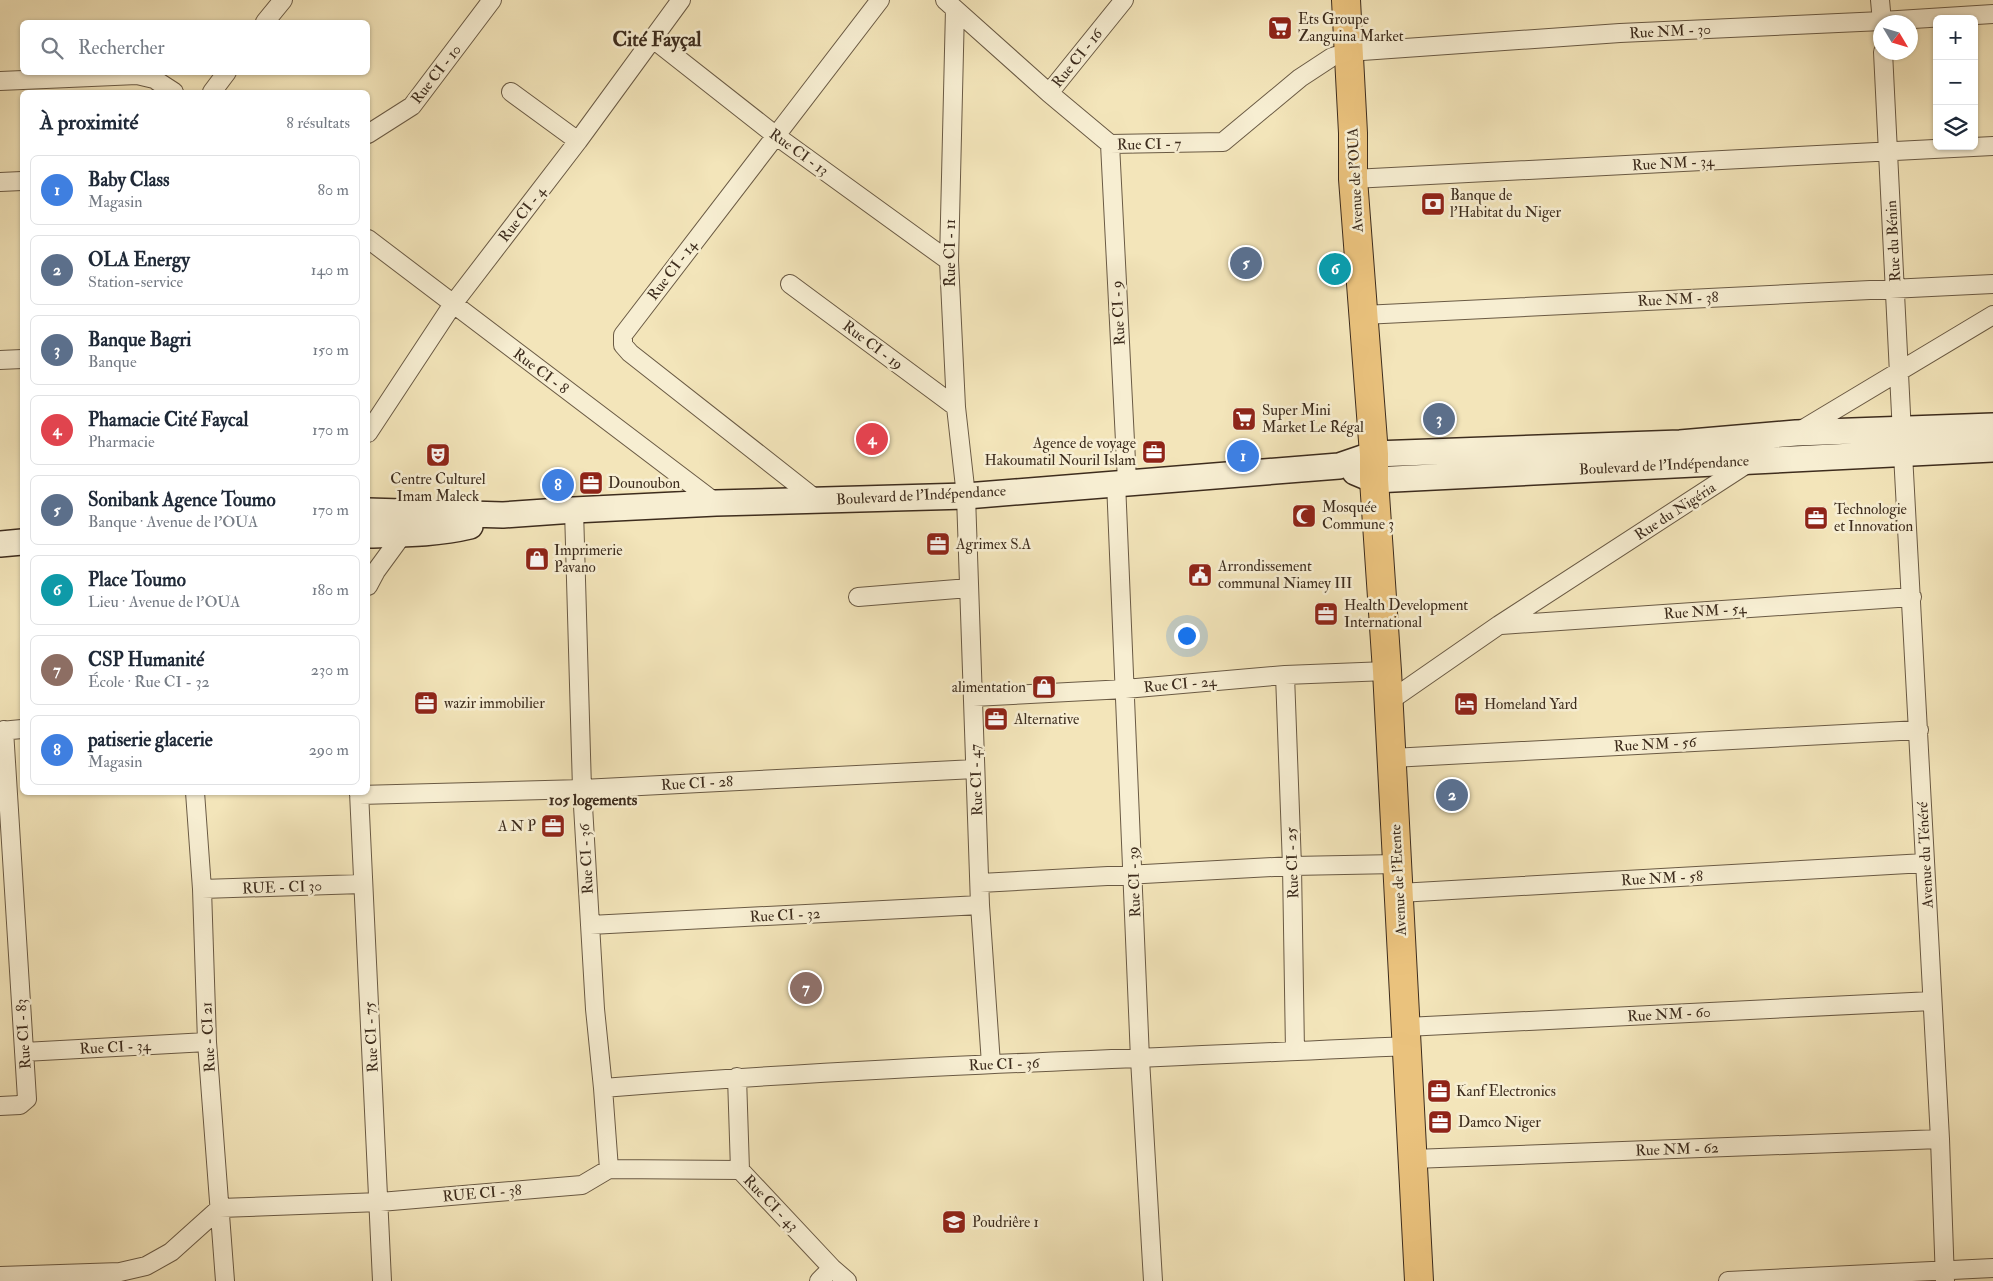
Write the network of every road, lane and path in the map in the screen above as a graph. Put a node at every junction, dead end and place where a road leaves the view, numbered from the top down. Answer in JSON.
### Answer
{"nodes":[{"id":1,"x":283,"y":0,"type":"edge"},
{"id":2,"x":492,"y":0,"type":"edge"},
{"id":3,"x":681,"y":0,"type":"edge"},
{"id":4,"x":880,"y":0,"type":"edge"},
{"id":5,"x":1124,"y":0,"type":"edge"},
{"id":6,"x":1346,"y":0,"type":"edge"},
{"id":7,"x":1880,"y":0,"type":"edge"},
{"id":8,"x":950,"y":4,"type":"edge"},
{"id":9,"x":1993,"y":14,"type":"edge"},
{"id":10,"x":1881,"y":15,"type":"edge"},
{"id":11,"x":1918,"y":19,"type":"edge"},
{"id":12,"x":267,"y":20,"type":"edge"},
{"id":13,"x":1873,"y":22,"type":"edge"},
{"id":14,"x":653,"y":39,"type":"junction"},
{"id":15,"x":1348,"y":52,"type":"junction"},
{"id":16,"x":1883,"y":60,"type":"edge"},
{"id":17,"x":137,"y":75,"type":"edge"},
{"id":18,"x":137,"y":75,"type":"edge"},
{"id":19,"x":225,"y":75,"type":"edge"},
{"id":20,"x":0,"y":81,"type":"edge"},
{"id":21,"x":168,"y":90,"type":"edge"},
{"id":22,"x":214,"y":90,"type":"edge"},
{"id":23,"x":511,"y":92,"type":"dead end"},
{"id":24,"x":1049,"y":93,"type":"junction"},
{"id":25,"x":370,"y":133,"type":"edge"},
{"id":26,"x":775,"y":135,"type":"junction"},
{"id":27,"x":578,"y":141,"type":"junction"},
{"id":28,"x":1110,"y":144,"type":"junction"},
{"id":29,"x":1993,"y":146,"type":"edge"},
{"id":30,"x":1889,"y":152,"type":"junction"},
{"id":31,"x":1353,"y":179,"type":"junction"},
{"id":32,"x":20,"y":181,"type":"edge"},
{"id":33,"x":0,"y":182,"type":"edge"},
{"id":34,"x":370,"y":241,"type":"edge"},
{"id":35,"x":949,"y":261,"type":"junction"},
{"id":36,"x":790,"y":284,"type":"dead end"},
{"id":37,"x":1993,"y":284,"type":"edge"},
{"id":38,"x":1896,"y":288,"type":"junction"},
{"id":39,"x":452,"y":304,"type":"junction"},
{"id":40,"x":1363,"y":315,"type":"junction"},
{"id":41,"x":1993,"y":315,"type":"edge"},
{"id":42,"x":0,"y":360,"type":"edge"},
{"id":43,"x":20,"y":360,"type":"edge"},
{"id":44,"x":1899,"y":372,"type":"junction"},
{"id":45,"x":956,"y":407,"type":"junction"},
{"id":46,"x":1993,"y":426,"type":"edge"},
{"id":47,"x":370,"y":429,"type":"edge"},
{"id":48,"x":1796,"y":433,"type":"junction"},
{"id":49,"x":1902,"y":442,"type":"junction"},
{"id":50,"x":1993,"y":449,"type":"edge"},
{"id":51,"x":1754,"y":460,"type":"junction"},
{"id":52,"x":1374,"y":467,"type":"junction"},
{"id":53,"x":1121,"y":482,"type":"junction"},
{"id":54,"x":966,"y":496,"type":"junction"},
{"id":55,"x":817,"y":500,"type":"junction"},
{"id":56,"x":716,"y":503,"type":"junction"},
{"id":57,"x":574,"y":510,"type":"junction"},
{"id":58,"x":370,"y":511,"type":"edge"},
{"id":59,"x":504,"y":515,"type":"junction"},
{"id":60,"x":403,"y":534,"type":"junction"},
{"id":61,"x":370,"y":535,"type":"edge"},
{"id":62,"x":20,"y":542,"type":"edge"},
{"id":63,"x":0,"y":544,"type":"edge"},
{"id":64,"x":370,"y":582,"type":"edge"},
{"id":65,"x":969,"y":588,"type":"junction"},
{"id":66,"x":858,"y":597,"type":"dead end"},
{"id":67,"x":1912,"y":597,"type":"junction"},
{"id":68,"x":1499,"y":625,"type":"junction"},
{"id":69,"x":1387,"y":671,"type":"junction"},
{"id":70,"x":1284,"y":675,"type":"junction"},
{"id":71,"x":1126,"y":689,"type":"junction"},
{"id":72,"x":973,"y":697,"type":"junction"},
{"id":73,"x":1388,"y":702,"type":"junction"},
{"id":74,"x":20,"y":729,"type":"edge"},
{"id":75,"x":1919,"y":730,"type":"junction"},
{"id":76,"x":2,"y":731,"type":"edge"},
{"id":77,"x":1392,"y":758,"type":"junction"},
{"id":78,"x":976,"y":769,"type":"junction"},
{"id":79,"x":582,"y":789,"type":"junction"},
{"id":80,"x":370,"y":794,"type":"edge"},
{"id":81,"x":196,"y":795,"type":"edge"},
{"id":82,"x":359,"y":795,"type":"edge"},
{"id":83,"x":1925,"y":863,"type":"junction"},
{"id":84,"x":1397,"y":864,"type":"junction"},
{"id":85,"x":1292,"y":866,"type":"junction"},
{"id":86,"x":1134,"y":876,"type":"junction"},
{"id":87,"x":980,"y":883,"type":"junction"},
{"id":88,"x":362,"y":884,"type":"junction"},
{"id":89,"x":202,"y":889,"type":"junction"},
{"id":90,"x":1399,"y":893,"type":"junction"},
{"id":91,"x":980,"y":905,"type":"junction"},
{"id":92,"x":590,"y":925,"type":"junction"},
{"id":93,"x":1932,"y":1001,"type":"junction"},
{"id":94,"x":1406,"y":1036,"type":"junction"},
{"id":95,"x":207,"y":1042,"type":"junction"},
{"id":96,"x":1295,"y":1051,"type":"junction"},
{"id":97,"x":24,"y":1052,"type":"junction"},
{"id":98,"x":1140,"y":1059,"type":"junction"},
{"id":99,"x":991,"y":1064,"type":"junction"},
{"id":100,"x":736,"y":1077,"type":"junction"},
{"id":101,"x":603,"y":1088,"type":"junction"},
{"id":102,"x":0,"y":1106,"type":"edge"},
{"id":103,"x":1940,"y":1139,"type":"junction"},
{"id":104,"x":1413,"y":1159,"type":"junction"},
{"id":105,"x":609,"y":1169,"type":"junction"},
{"id":106,"x":740,"y":1170,"type":"junction"},
{"id":107,"x":380,"y":1202,"type":"junction"},
{"id":108,"x":220,"y":1208,"type":"junction"},
{"id":109,"x":832,"y":1268,"type":"junction"},
{"id":110,"x":1993,"y":1268,"type":"edge"},
{"id":111,"x":0,"y":1276,"type":"edge"},
{"id":112,"x":1944,"y":1276,"type":"edge"},
{"id":113,"x":225,"y":1281,"type":"edge"},
{"id":114,"x":382,"y":1281,"type":"edge"},
{"id":115,"x":819,"y":1281,"type":"edge"},
{"id":116,"x":847,"y":1281,"type":"edge"},
{"id":117,"x":1153,"y":1281,"type":"edge"},
{"id":118,"x":1419,"y":1281,"type":"edge"},
{"id":119,"x":1728,"y":1281,"type":"edge"}],
"edges":[{"from":1,"to":12,"type":"street"},
{"from":2,"to":25,"type":"street","name":"Rue CI - 10"},
{"from":3,"to":14,"type":"street","name":"Rue CI - 4"},
{"from":4,"to":26,"type":"street","name":"Rue CI - 14"},
{"from":5,"to":24,"type":"street","name":"Rue CI - 16"},
{"from":6,"to":15,"type":"main road","name":"Avenue de l'OUA"},
{"from":7,"to":10,"type":"street"},
{"from":8,"to":24,"type":"street","name":"Rue CI - 7"},
{"from":8,"to":35,"type":"street","name":"Rue CI - 11"},
{"from":9,"to":11,"type":"street","name":"Rue NM - 30"},
{"from":13,"to":15,"type":"street","name":"Rue NM - 30"},
{"from":14,"to":26,"type":"street","name":"Rue CI - 13"},
{"from":14,"to":27,"type":"street","name":"Rue CI - 4"},
{"from":15,"to":28,"type":"street","name":"Rue CI - 7"},
{"from":15,"to":31,"type":"main road","name":"Avenue de l'OUA"},
{"from":16,"to":30,"type":"street","name":"Rue du Bénin"},
{"from":17,"to":21,"type":"street"},
{"from":18,"to":20,"type":"street"},
{"from":19,"to":22,"type":"street"},
{"from":23,"to":27,"type":"street"},
{"from":24,"to":28,"type":"street","name":"Rue CI - 7"},
{"from":26,"to":35,"type":"street","name":"Rue CI - 13"},
{"from":26,"to":55,"type":"street","name":"Rue CI - 14"},
{"from":27,"to":39,"type":"street","name":"Rue CI - 4"},
{"from":28,"to":53,"type":"street","name":"Rue CI - 9"},
{"from":29,"to":30,"type":"street","name":"Rue NM - 34"},
{"from":30,"to":31,"type":"street","name":"Rue NM - 34"},
{"from":30,"to":38,"type":"street","name":"Rue du Bénin"},
{"from":31,"to":40,"type":"main road","name":"Avenue de l'OUA"},
{"from":32,"to":33,"type":"street"},
{"from":34,"to":39,"type":"street","name":"Rue CI - 8"},
{"from":35,"to":45,"type":"street","name":"Rue CI - 11"},
{"from":36,"to":45,"type":"street","name":"Rue CI - 19"},
{"from":37,"to":38,"type":"street","name":"Rue NM - 38"},
{"from":38,"to":40,"type":"street","name":"Rue NM - 38"},
{"from":38,"to":44,"type":"street","name":"Rue du Bénin"},
{"from":39,"to":47,"type":"street","name":"Rue CI - 4"},
{"from":39,"to":56,"type":"street","name":"Rue CI - 8"},
{"from":40,"to":52,"type":"main road","name":"Avenue de l'OUA"},
{"from":41,"to":44,"type":"street","name":"Rue du Nigéria"},
{"from":42,"to":43,"type":"street"},
{"from":44,"to":48,"type":"street","name":"Rue du Nigéria"},
{"from":44,"to":49,"type":"street","name":"Rue du Bénin"},
{"from":45,"to":54,"type":"street","name":"Rue CI - 11"},
{"from":46,"to":49,"type":"main road","name":"Boulevard de l'Indépendance"},
{"from":48,"to":49,"type":"main road","name":"Boulevard de l'Indépendance"},
{"from":48,"to":51,"type":"street","name":"Rue du Nigéria"},
{"from":48,"to":52,"type":"main road","name":"Boulevard de l'Indépendance"},
{"from":49,"to":50,"type":"main road","name":"Boulevard de l'Indépendance"},
{"from":49,"to":51,"type":"main road","name":"Boulevard de l'Indépendance"},
{"from":49,"to":67,"type":"street","name":"Avenue du Ténéré"},
{"from":51,"to":52,"type":"main road","name":"Boulevard de l'Indépendance"},
{"from":51,"to":68,"type":"street","name":"Rue du Nigéria"},
{"from":52,"to":53,"type":"main road","name":"Boulevard de l'Indépendance"},
{"from":52,"to":69,"type":"main road","name":"Avenue de l'Etente"},
{"from":53,"to":54,"type":"main road","name":"Boulevard de l'Indépendance"},
{"from":53,"to":71,"type":"street","name":"Rue CI - 39"},
{"from":54,"to":55,"type":"main road","name":"Boulevard de l'Indépendance"},
{"from":54,"to":65,"type":"street","name":"Rue CI - 47"},
{"from":55,"to":56,"type":"main road","name":"Boulevard de l'Indépendance"},
{"from":56,"to":57,"type":"main road","name":"Boulevard de l'Indépendance"},
{"from":57,"to":59,"type":"main road","name":"Boulevard de l'Indépendance"},
{"from":57,"to":79,"type":"street","name":"Rue CI - 36"},
{"from":58,"to":59,"type":"main road","name":"Boulevard de l'Indépendance"},
{"from":59,"to":60,"type":"main road","name":"Boulevard de l'Indépendance"},
{"from":60,"to":61,"type":"main road","name":"Boulevard de l'Indépendance"},
{"from":60,"to":64,"type":"street"},
{"from":62,"to":63,"type":"main road"},
{"from":65,"to":66,"type":"street"},
{"from":65,"to":72,"type":"street","name":"Rue CI - 47"},
{"from":67,"to":68,"type":"street","name":"Rue NM - 54"},
{"from":67,"to":75,"type":"street","name":"Avenue du Ténéré"},
{"from":68,"to":73,"type":"street","name":"Rue du Nigéria"},
{"from":69,"to":70,"type":"street","name":"Rue CI - 24"},
{"from":69,"to":73,"type":"main road","name":"Avenue de l'Etente"},
{"from":70,"to":71,"type":"street","name":"Rue CI - 24"},
{"from":70,"to":85,"type":"street","name":"Rue CI - 25"},
{"from":71,"to":72,"type":"street","name":"Rue CI - 24"},
{"from":71,"to":86,"type":"street","name":"Rue CI - 39"},
{"from":72,"to":78,"type":"street","name":"Rue CI - 47"},
{"from":73,"to":77,"type":"main road","name":"Avenue de l'Etente"},
{"from":74,"to":76,"type":"street"},
{"from":75,"to":77,"type":"street","name":"Rue NM - 56"},
{"from":75,"to":83,"type":"street","name":"Avenue du Ténéré"},
{"from":76,"to":97,"type":"street","name":"Rue CI - 83"},
{"from":77,"to":84,"type":"main road","name":"Avenue de l'Etente"},
{"from":78,"to":79,"type":"street","name":"Rue CI - 28"},
{"from":78,"to":87,"type":"street","name":"Rue CI - 47"},
{"from":79,"to":80,"type":"street","name":"Rue CI - 28"},
{"from":79,"to":92,"type":"street","name":"Rue CI - 36"},
{"from":81,"to":89,"type":"street","name":"Rue - CI 21"},
{"from":82,"to":88,"type":"street","name":"Rue CI - 75"},
{"from":83,"to":90,"type":"street","name":"Rue NM - 58"},
{"from":83,"to":93,"type":"street","name":"Avenue du Ténéré"},
{"from":84,"to":85,"type":"street"},
{"from":84,"to":90,"type":"main road","name":"Avenue de l'Etente"},
{"from":85,"to":86,"type":"street"},
{"from":85,"to":96,"type":"street","name":"Rue CI - 25"},
{"from":86,"to":87,"type":"street"},
{"from":86,"to":98,"type":"street","name":"Rue CI - 39"},
{"from":87,"to":91,"type":"street","name":"Rue CI - 47"},
{"from":88,"to":89,"type":"street","name":"RUE - CI 30"},
{"from":88,"to":107,"type":"street","name":"Rue CI - 75"},
{"from":89,"to":95,"type":"street","name":"Rue - CI 21"},
{"from":90,"to":94,"type":"main road","name":"Avenue de l'Etente"},
{"from":91,"to":92,"type":"street","name":"Rue CI - 32"},
{"from":91,"to":99,"type":"street","name":"Rue CI - 47"},
{"from":92,"to":101,"type":"street","name":"Rue CI - 36"},
{"from":93,"to":94,"type":"street","name":"Rue NM - 60"},
{"from":93,"to":103,"type":"street","name":"Avenue du Ténéré"},
{"from":94,"to":96,"type":"street","name":"Rue CI - 36"},
{"from":94,"to":104,"type":"main road","name":"Avenue de l'Etente"},
{"from":95,"to":97,"type":"street","name":"Rue CI - 34"},
{"from":95,"to":108,"type":"street","name":"Rue - CI 21"},
{"from":96,"to":98,"type":"street","name":"Rue CI - 36"},
{"from":97,"to":102,"type":"street","name":"Rue CI - 83"},
{"from":98,"to":99,"type":"street","name":"Rue CI - 36"},
{"from":98,"to":117,"type":"street","name":"Rue CI - 39"},
{"from":99,"to":100,"type":"street","name":"Rue CI - 36"},
{"from":100,"to":101,"type":"street","name":"Rue CI - 36"},
{"from":100,"to":106,"type":"street","name":"Rue CI - 43"},
{"from":101,"to":105,"type":"street","name":"Rue CI - 36"},
{"from":103,"to":104,"type":"street","name":"Rue NM - 62"},
{"from":103,"to":112,"type":"street","name":"Avenue du Ténéré"},
{"from":104,"to":118,"type":"main road","name":"Avenue de l'Etente"},
{"from":105,"to":106,"type":"street"},
{"from":105,"to":107,"type":"street","name":"RUE CI - 38"},
{"from":106,"to":109,"type":"street","name":"Rue CI - 43"},
{"from":107,"to":108,"type":"street","name":"RUE CI - 38"},
{"from":107,"to":114,"type":"street","name":"Rue CI - 75"},
{"from":108,"to":111,"type":"street"},
{"from":108,"to":113,"type":"street","name":"Rue - CI 21"},
{"from":109,"to":115,"type":"street"},
{"from":109,"to":116,"type":"street","name":"Rue CI - 43"},
{"from":110,"to":112,"type":"street"},
{"from":112,"to":119,"type":"street"}]}
